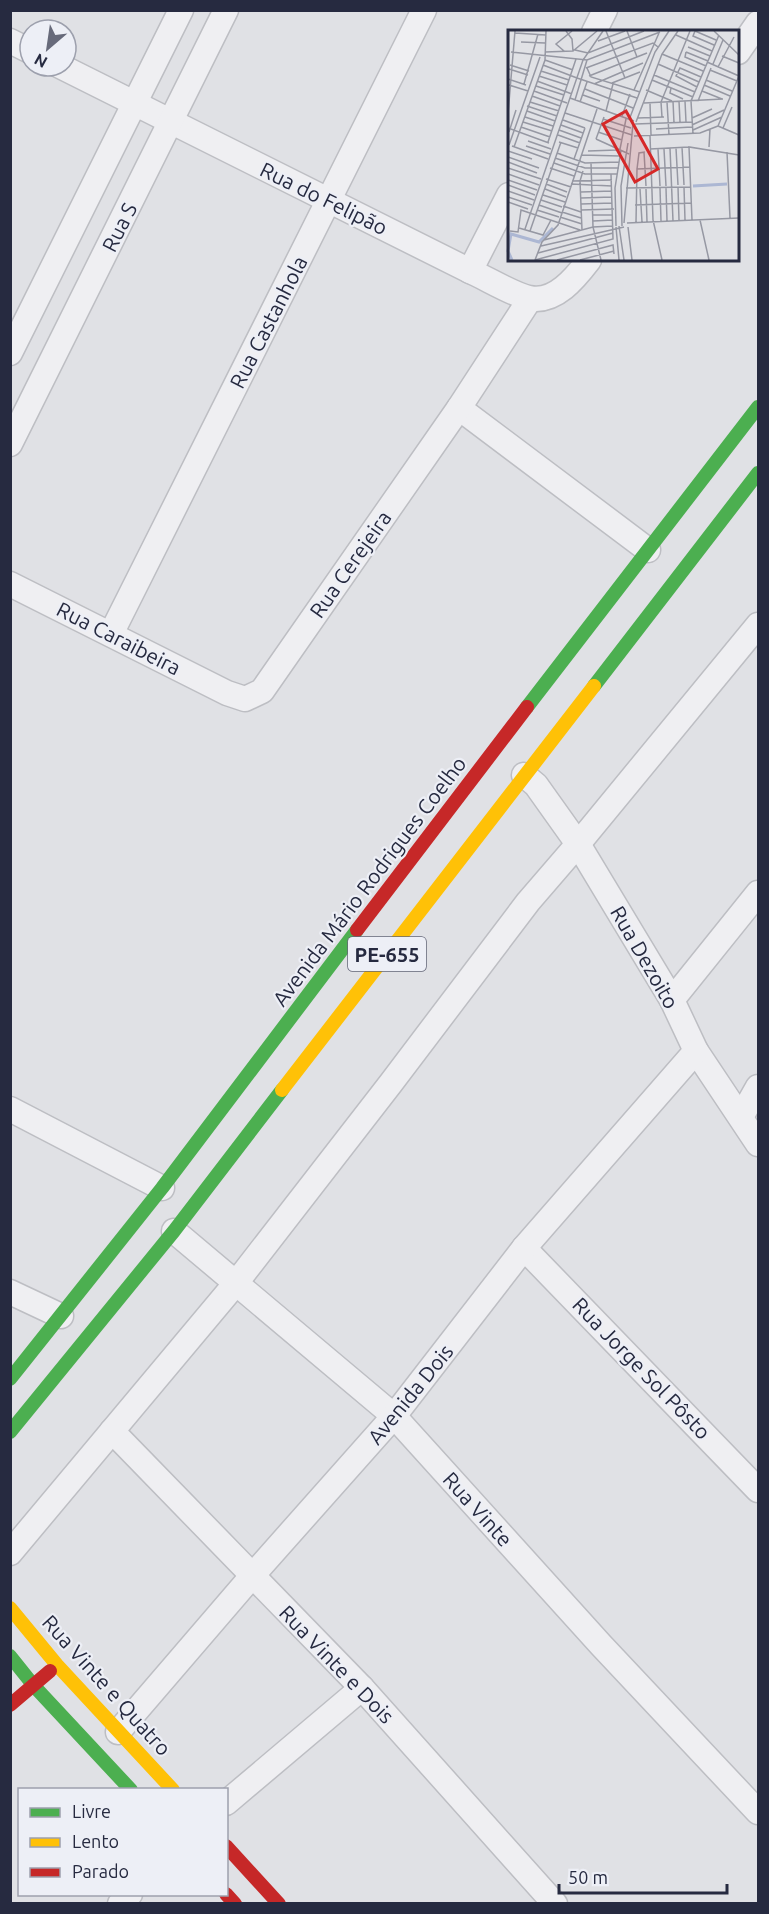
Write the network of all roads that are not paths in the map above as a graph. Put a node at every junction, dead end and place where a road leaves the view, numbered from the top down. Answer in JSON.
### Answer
{"nodes":[{"id":1,"x":181,"y":10,"type":"edge"},
{"id":2,"x":226,"y":10,"type":"edge"},
{"id":3,"x":424,"y":10,"type":"edge"},
{"id":4,"x":605,"y":10,"type":"edge"},
{"id":5,"x":759,"y":23,"type":"edge"},
{"id":6,"x":595,"y":30,"type":"edge"},
{"id":7,"x":739,"y":51,"type":"edge"},
{"id":8,"x":78,"y":75,"type":"edge"},
{"id":9,"x":134,"y":104,"type":"junction"},
{"id":10,"x":171,"y":122,"type":"junction"},
{"id":11,"x":508,"y":199,"type":"edge"},
{"id":12,"x":329,"y":200,"type":"junction"},
{"id":13,"x":586,"y":263,"type":"edge"},
{"id":14,"x":470,"y":271,"type":"junction"},
{"id":15,"x":530,"y":299,"type":"junction"},
{"id":16,"x":10,"y":353,"type":"edge"},
{"id":17,"x":759,"y":407,"type":"edge"},
{"id":18,"x":459,"y":408,"type":"junction"},
{"id":19,"x":10,"y":444,"type":"edge"},
{"id":20,"x":759,"y":472,"type":"edge"},
{"id":21,"x":648,"y":550,"type":"junction"},
{"id":22,"x":10,"y":584,"type":"edge"},
{"id":23,"x":759,"y":625,"type":"edge"},
{"id":24,"x":111,"y":634,"type":"junction"},
{"id":25,"x":227,"y":693,"type":"joint"},
{"id":26,"x":524,"y":775,"type":"junction"},
{"id":27,"x":578,"y":844,"type":"junction"},
{"id":28,"x":759,"y":893,"type":"edge"},
{"id":29,"x":672,"y":1000,"type":"junction"},
{"id":30,"x":696,"y":1051,"type":"junction"},
{"id":31,"x":759,"y":1087,"type":"edge"},
{"id":32,"x":10,"y":1109,"type":"edge"},
{"id":33,"x":741,"y":1117,"type":"junction"},
{"id":34,"x":759,"y":1144,"type":"edge"},
{"id":35,"x":162,"y":1188,"type":"junction"},
{"id":36,"x":174,"y":1231,"type":"junction"},
{"id":37,"x":524,"y":1248,"type":"junction"},
{"id":38,"x":236,"y":1283,"type":"junction"},
{"id":39,"x":10,"y":1292,"type":"edge"},
{"id":40,"x":61,"y":1316,"type":"junction"},
{"id":41,"x":10,"y":1379,"type":"edge"},
{"id":42,"x":394,"y":1416,"type":"junction"},
{"id":43,"x":112,"y":1431,"type":"junction"},
{"id":44,"x":10,"y":1432,"type":"edge"},
{"id":45,"x":754,"y":1474,"type":"edge"},
{"id":46,"x":10,"y":1553,"type":"edge"},
{"id":47,"x":252,"y":1576,"type":"junction"},
{"id":48,"x":10,"y":1608,"type":"edge"},
{"id":49,"x":10,"y":1656,"type":"edge"},
{"id":50,"x":57,"y":1665,"type":"junction"},
{"id":51,"x":34,"y":1686,"type":"junction"},
{"id":52,"x":362,"y":1688,"type":"junction"},
{"id":53,"x":10,"y":1706,"type":"edge"},
{"id":54,"x":118,"y":1732,"type":"junction"},
{"id":55,"x":129,"y":1788,"type":"edge"},
{"id":56,"x":171,"y":1788,"type":"edge"},
{"id":57,"x":228,"y":1801,"type":"edge"},
{"id":58,"x":759,"y":1812,"type":"edge"},
{"id":59,"x":228,"y":1848,"type":"edge"},
{"id":60,"x":279,"y":1904,"type":"edge"},
{"id":61,"x":555,"y":1904,"type":"edge"}],
"edges":[{"from":1,"to":9,"type":"street","name":"Rua S"},
{"from":2,"to":10,"type":"street","name":"Rua S"},
{"from":3,"to":12,"type":"street","name":"Rua Castanhola"},
{"from":4,"to":6,"type":"street"},
{"from":5,"to":7,"type":"street"},
{"from":8,"to":9,"type":"street","name":"Rua do Felipão"},
{"from":9,"to":10,"type":"street","name":"Rua do Felipão"},
{"from":9,"to":16,"type":"street","name":"Rua S"},
{"from":10,"to":12,"type":"street","name":"Rua do Felipão"},
{"from":10,"to":19,"type":"street","name":"Rua S"},
{"from":11,"to":14,"type":"street"},
{"from":12,"to":14,"type":"street","name":"Rua do Felipão"},
{"from":12,"to":24,"type":"street","name":"Rua Castanhola"},
{"from":13,"to":15,"type":"street"},
{"from":14,"to":15,"type":"street","name":"Rua do Felipão"},
{"from":15,"to":18,"type":"street","name":"Rua Cerejeira"},
{"from":17,"to":21,"type":"main road","name":"Avenida Mário Rodrigues Coelho","number":"PE-655"},
{"from":18,"to":21,"type":"street"},
{"from":18,"to":25,"type":"street","name":"Rua Cerejeira"},
{"from":20,"to":26,"type":"main road","number":"PE-655"},
{"from":21,"to":35,"type":"main road","name":"Avenida Mário Rodrigues Coelho","number":"PE-655"},
{"from":22,"to":24,"type":"street","name":"Rua Caraibeira"},
{"from":23,"to":27,"type":"street"},
{"from":24,"to":25,"type":"street","name":"Rua Caraibeira"},
{"from":26,"to":27,"type":"street","name":"Rua Dezoito"},
{"from":26,"to":36,"type":"main road","number":"PE-655"},
{"from":27,"to":29,"type":"street","name":"Rua Dezoito"},
{"from":27,"to":38,"type":"street"},
{"from":28,"to":29,"type":"street"},
{"from":29,"to":30,"type":"street","name":"Rua Dezoito"},
{"from":30,"to":33,"type":"street","name":"Rua Dezoito"},
{"from":30,"to":37,"type":"street","name":"Avenida Dois"},
{"from":31,"to":33,"type":"street"},
{"from":32,"to":35,"type":"street"},
{"from":33,"to":34,"type":"street","name":"Rua Dezoito"},
{"from":35,"to":40,"type":"main road","name":"Avenida Mário Rodrigues Coelho","number":"PE-655"},
{"from":36,"to":38,"type":"street","name":"Rua Vinte"},
{"from":36,"to":44,"type":"main road","number":"PE-655"},
{"from":37,"to":42,"type":"street","name":"Avenida Dois"},
{"from":37,"to":45,"type":"street","name":"Rua Jorge Sol Pôsto"},
{"from":38,"to":42,"type":"street","name":"Rua Vinte"},
{"from":38,"to":43,"type":"street"},
{"from":39,"to":40,"type":"street"},
{"from":40,"to":41,"type":"main road","name":"Avenida Mário Rodrigues Coelho","number":"PE-655"},
{"from":42,"to":47,"type":"street","name":"Avenida Dois"},
{"from":42,"to":58,"type":"street","name":"Rua Vinte"},
{"from":43,"to":46,"type":"street"},
{"from":43,"to":47,"type":"street","name":"Rua Vinte e Dois"},
{"from":47,"to":52,"type":"street","name":"Rua Vinte e Dois"},
{"from":47,"to":54,"type":"street","name":"Avenida Dois"},
{"from":48,"to":50,"type":"main road","name":"Rua Vinte e Quatro"},
{"from":49,"to":51,"type":"main road"},
{"from":50,"to":51,"type":"main road"},
{"from":50,"to":54,"type":"main road","name":"Rua Vinte e Quatro"},
{"from":51,"to":53,"type":"main road"},
{"from":51,"to":55,"type":"main road"},
{"from":52,"to":57,"type":"street"},
{"from":52,"to":61,"type":"street","name":"Rua Vinte e Dois"},
{"from":54,"to":56,"type":"main road","name":"Rua Vinte e Quatro"},
{"from":59,"to":60,"type":"main road"}]}
